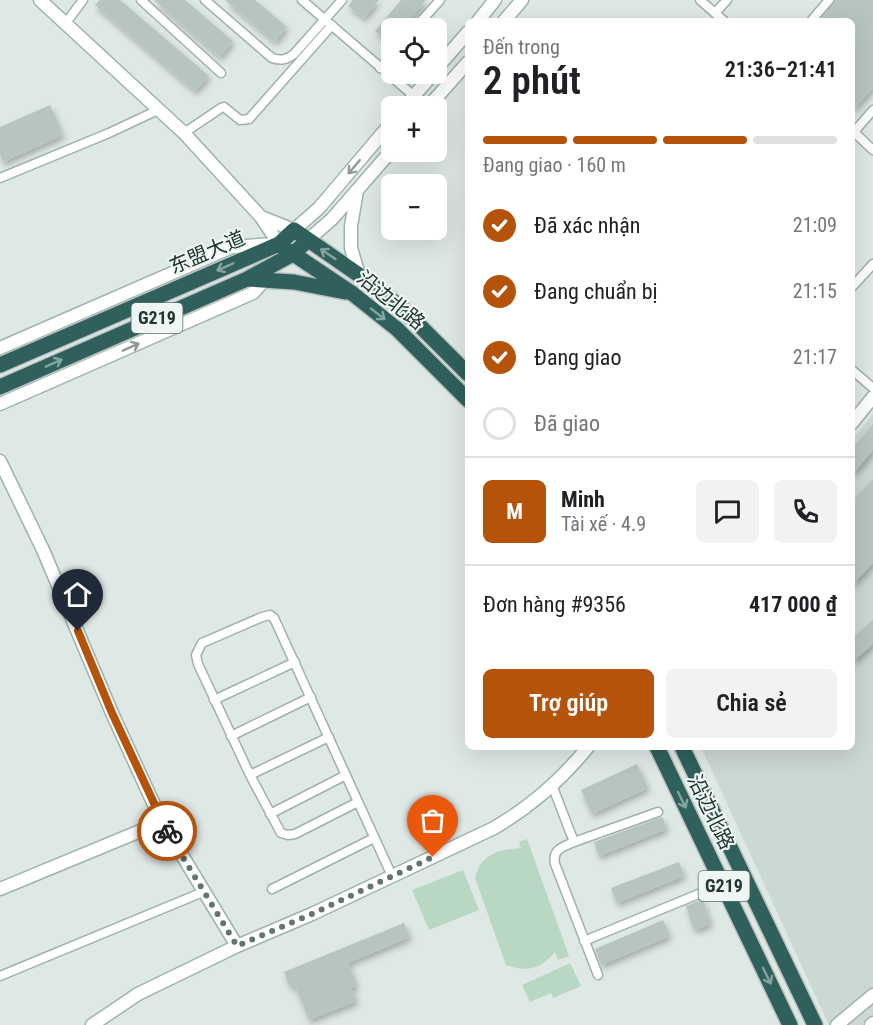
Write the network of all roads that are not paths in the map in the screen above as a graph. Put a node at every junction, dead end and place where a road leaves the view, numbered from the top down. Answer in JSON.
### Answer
{"nodes":[{"id":1,"x":40,"y":0,"type":"edge"},
{"id":2,"x":83,"y":0,"type":"edge"},
{"id":3,"x":141,"y":0,"type":"edge"},
{"id":4,"x":205,"y":0,"type":"edge"},
{"id":5,"x":302,"y":0,"type":"edge"},
{"id":6,"x":342,"y":0,"type":"edge"},
{"id":7,"x":440,"y":0,"type":"edge"},
{"id":8,"x":495,"y":0,"type":"edge"},
{"id":9,"x":522,"y":0,"type":"edge"},
{"id":10,"x":699,"y":0,"type":"edge"},
{"id":11,"x":727,"y":0,"type":"edge"},
{"id":12,"x":829,"y":0,"type":"edge"},
{"id":13,"x":715,"y":14,"type":"junction"},
{"id":14,"x":424,"y":18,"type":"edge"},
{"id":15,"x":480,"y":18,"type":"edge"},
{"id":16,"x":507,"y":18,"type":"edge"},
{"id":17,"x":720,"y":18,"type":"edge"},
{"id":18,"x":814,"y":18,"type":"edge"},
{"id":19,"x":328,"y":22,"type":"junction"},
{"id":20,"x":65,"y":24,"type":"junction"},
{"id":21,"x":465,"y":35,"type":"edge"},
{"id":22,"x":447,"y":56,"type":"edge"},
{"id":23,"x":465,"y":65,"type":"edge"},
{"id":24,"x":380,"y":68,"type":"joint"},
{"id":25,"x":221,"y":73,"type":"dead end"},
{"id":26,"x":424,"y":84,"type":"edge"},
{"id":27,"x":414,"y":96,"type":"joint"},
{"id":28,"x":438,"y":96,"type":"edge"},
{"id":29,"x":158,"y":110,"type":"junction"},
{"id":30,"x":873,"y":110,"type":"edge"},
{"id":31,"x":855,"y":130,"type":"edge"},
{"id":32,"x":184,"y":133,"type":"junction"},
{"id":33,"x":855,"y":134,"type":"edge"},
{"id":34,"x":381,"y":135,"type":"edge"},
{"id":35,"x":873,"y":150,"type":"edge"},
{"id":36,"x":382,"y":162,"type":"edge"},
{"id":37,"x":0,"y":178,"type":"edge"},
{"id":38,"x":358,"y":189,"type":"junction"},
{"id":39,"x":261,"y":217,"type":"junction"},
{"id":40,"x":294,"y":230,"type":"junction"},
{"id":41,"x":308,"y":240,"type":"junction"},
{"id":42,"x":279,"y":244,"type":"junction"},
{"id":43,"x":293,"y":254,"type":"junction"},
{"id":44,"x":873,"y":264,"type":"edge"},
{"id":45,"x":359,"y":275,"type":"junction"},
{"id":46,"x":247,"y":279,"type":"junction"},
{"id":47,"x":263,"y":280,"type":"junction"},
{"id":48,"x":855,"y":284,"type":"edge"},
{"id":49,"x":353,"y":294,"type":"junction"},
{"id":50,"x":0,"y":348,"type":"edge"},
{"id":51,"x":0,"y":365,"type":"edge"},
{"id":52,"x":465,"y":371,"type":"edge"},
{"id":53,"x":855,"y":373,"type":"edge"},
{"id":54,"x":0,"y":387,"type":"edge"},
{"id":55,"x":873,"y":388,"type":"edge"},
{"id":56,"x":465,"y":397,"type":"edge"},
{"id":57,"x":873,"y":397,"type":"edge"},
{"id":58,"x":0,"y":404,"type":"edge"},
{"id":59,"x":855,"y":419,"type":"edge"},
{"id":60,"x":0,"y":461,"type":"edge"},
{"id":61,"x":295,"y":662,"type":"junction"},
{"id":62,"x":311,"y":697,"type":"junction"},
{"id":63,"x":214,"y":700,"type":"junction"},
{"id":64,"x":231,"y":736,"type":"junction"},
{"id":65,"x":329,"y":737,"type":"junction"},
{"id":66,"x":585,"y":750,"type":"edge"},
{"id":67,"x":658,"y":750,"type":"edge"},
{"id":68,"x":683,"y":750,"type":"edge"},
{"id":69,"x":250,"y":775,"type":"junction"},
{"id":70,"x":346,"y":775,"type":"junction"},
{"id":71,"x":552,"y":785,"type":"junction"},
{"id":72,"x":358,"y":802,"type":"junction"},
{"id":73,"x":658,"y":812,"type":"dead end"},
{"id":74,"x":270,"y":814,"type":"junction"},
{"id":75,"x":162,"y":822,"type":"junction"},
{"id":76,"x":374,"y":838,"type":"junction"},
{"id":77,"x":574,"y":842,"type":"junction"},
{"id":78,"x":392,"y":876,"type":"junction"},
{"id":79,"x":0,"y":889,"type":"edge"},
{"id":80,"x":272,"y":889,"type":"dead end"},
{"id":81,"x":203,"y":892,"type":"junction"},
{"id":82,"x":701,"y":893,"type":"dead end"},
{"id":83,"x":584,"y":941,"type":"junction"},
{"id":84,"x":237,"y":946,"type":"junction"},
{"id":85,"x":598,"y":975,"type":"dead end"},
{"id":86,"x":0,"y":976,"type":"edge"},
{"id":87,"x":873,"y":995,"type":"edge"},
{"id":88,"x":92,"y":1025,"type":"edge"},
{"id":89,"x":790,"y":1025,"type":"edge"},
{"id":90,"x":814,"y":1025,"type":"edge"},
{"id":91,"x":837,"y":1025,"type":"edge"}],
"edges":[{"from":1,"to":20,"type":"street"},
{"from":2,"to":20,"type":"street"},
{"from":3,"to":25,"type":"street"},
{"from":4,"to":19,"type":"street"},
{"from":5,"to":19,"type":"street"},
{"from":6,"to":19,"type":"street"},
{"from":7,"to":14,"type":"street"},
{"from":8,"to":15,"type":"street"},
{"from":9,"to":16,"type":"street"},
{"from":10,"to":13,"type":"street"},
{"from":11,"to":13,"type":"street"},
{"from":12,"to":18,"type":"street"},
{"from":13,"to":17,"type":"street"},
{"from":19,"to":24,"type":"street"},
{"from":19,"to":32,"type":"street"},
{"from":20,"to":29,"type":"street"},
{"from":21,"to":22,"type":"street"},
{"from":23,"to":28,"type":"street"},
{"from":24,"to":27,"type":"street"},
{"from":26,"to":27,"type":"street"},
{"from":29,"to":32,"type":"street"},
{"from":29,"to":37,"type":"street"},
{"from":30,"to":31,"type":"street"},
{"from":32,"to":39,"type":"street"},
{"from":33,"to":35,"type":"street"},
{"from":34,"to":40,"type":"street","name":"东盟大道","one_way":true},
{"from":36,"to":38,"type":"street","name":"东盟大道"},
{"from":38,"to":41,"type":"street","name":"东盟大道"},
{"from":38,"to":45,"type":"street"},
{"from":39,"to":40,"type":"street"},
{"from":39,"to":42,"type":"street"},
{"from":40,"to":41,"type":"highway","name":"沿边北路"},
{"from":40,"to":42,"type":"highway","name":"东盟大道","number":"G219"},
{"from":41,"to":43,"type":"highway","name":"东盟大道","number":"G219"},
{"from":45,"to":41,"type":"highway","name":"沿边北路","one_way":true},
{"from":42,"to":43,"type":"highway","name":"沿边北路"},
{"from":42,"to":50,"type":"street"},
{"from":42,"to":51,"type":"highway","name":"东盟大道","number":"G219","one_way":true},
{"from":43,"to":46,"type":"highway","name":"东盟大道","number":"G219"},
{"from":43,"to":47,"type":"street"},
{"from":43,"to":49,"type":"highway","name":"沿边北路"},
{"from":44,"to":48,"type":"street"},
{"from":45,"to":52,"type":"highway","name":"沿边北路"},
{"from":46,"to":47,"type":"highway"},
{"from":54,"to":46,"type":"highway","name":"东盟大道","number":"G219","one_way":true},
{"from":47,"to":49,"type":"highway"},
{"from":58,"to":47,"type":"street","one_way":true},
{"from":49,"to":56,"type":"highway","name":"沿边北路","one_way":true},
{"from":53,"to":55,"type":"street"},
{"from":57,"to":59,"type":"street"},
{"from":60,"to":75,"type":"street"},
{"from":61,"to":62,"type":"street"},
{"from":61,"to":63,"type":"street"},
{"from":61,"to":63,"type":"street"},
{"from":62,"to":64,"type":"street"},
{"from":62,"to":65,"type":"street"},
{"from":63,"to":64,"type":"street"},
{"from":64,"to":69,"type":"street"},
{"from":65,"to":69,"type":"street"},
{"from":65,"to":70,"type":"street"},
{"from":66,"to":71,"type":"street"},
{"from":67,"to":89,"type":"highway","name":"沿边北路","number":"G219","one_way":true},
{"from":68,"to":90,"type":"highway","name":"沿边北路","number":"G219"},
{"from":69,"to":74,"type":"street"},
{"from":70,"to":72,"type":"street"},
{"from":70,"to":74,"type":"street"},
{"from":71,"to":77,"type":"street"},
{"from":71,"to":78,"type":"street"},
{"from":72,"to":74,"type":"street"},
{"from":72,"to":76,"type":"street"},
{"from":73,"to":77,"type":"street"},
{"from":75,"to":79,"type":"street"},
{"from":75,"to":81,"type":"street"},
{"from":76,"to":78,"type":"street"},
{"from":76,"to":80,"type":"street"},
{"from":77,"to":83,"type":"street"},
{"from":78,"to":84,"type":"street"},
{"from":81,"to":84,"type":"street"},
{"from":81,"to":86,"type":"street"},
{"from":82,"to":83,"type":"street"},
{"from":83,"to":85,"type":"street"},
{"from":84,"to":88,"type":"street"},
{"from":87,"to":91,"type":"street"}]}
